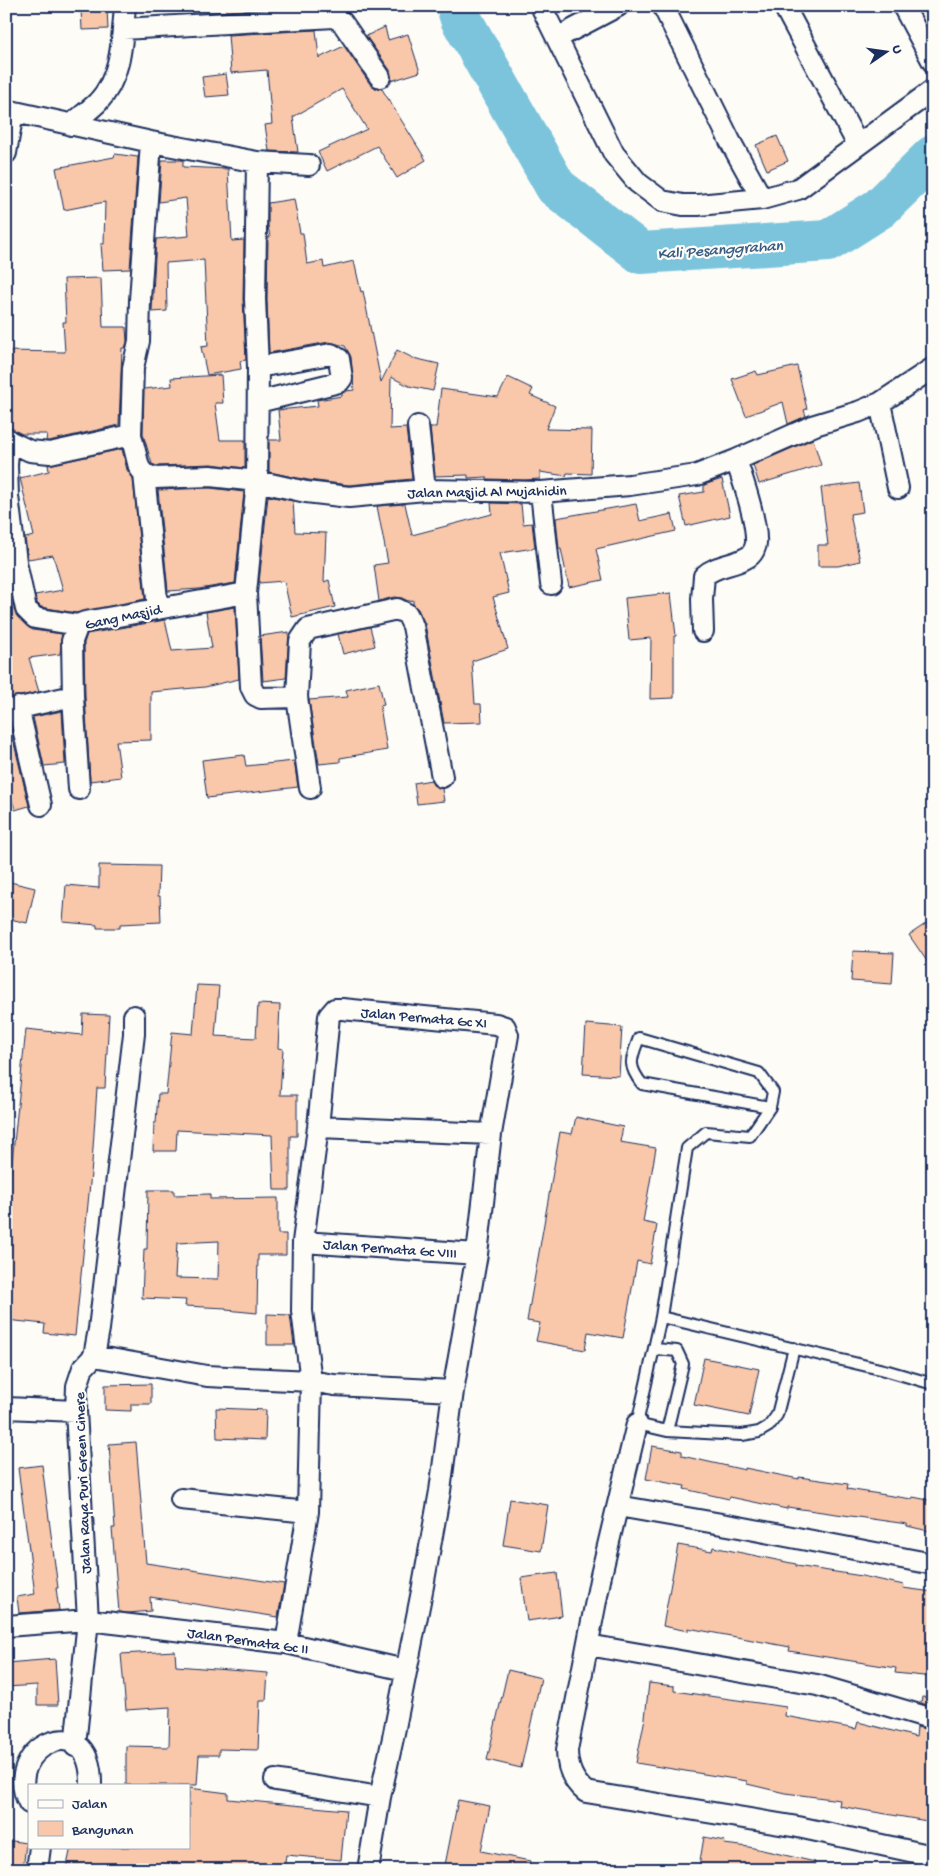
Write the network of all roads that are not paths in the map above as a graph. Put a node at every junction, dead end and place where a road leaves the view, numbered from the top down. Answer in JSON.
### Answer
{"nodes":[{"id":1,"x":125,"y":6,"type":"edge"},
{"id":2,"x":541,"y":6,"type":"edge"},
{"id":3,"x":618,"y":6,"type":"edge"},
{"id":4,"x":663,"y":6,"type":"edge"},
{"id":5,"x":784,"y":6,"type":"edge"},
{"id":6,"x":903,"y":6,"type":"edge"},
{"id":7,"x":123,"y":29,"type":"junction"},
{"id":8,"x":556,"y":38,"type":"junction"},
{"id":9,"x":933,"y":62,"type":"edge"},
{"id":10,"x":380,"y":77,"type":"dead end"},
{"id":11,"x":933,"y":90,"type":"edge"},
{"id":12,"x":10,"y":111,"type":"edge"},
{"id":13,"x":71,"y":125,"type":"junction"},
{"id":14,"x":151,"y":142,"type":"junction"},
{"id":15,"x":858,"y":145,"type":"junction"},
{"id":16,"x":6,"y":153,"type":"edge"},
{"id":17,"x":257,"y":162,"type":"junction"},
{"id":18,"x":309,"y":165,"type":"dead end"},
{"id":19,"x":762,"y":199,"type":"junction"},
{"id":20,"x":258,"y":367,"type":"junction"},
{"id":21,"x":933,"y":368,"type":"edge"},
{"id":22,"x":258,"y":402,"type":"junction"},
{"id":23,"x":880,"y":403,"type":"junction"},
{"id":24,"x":418,"y":426,"type":"dead end"},
{"id":25,"x":131,"y":435,"type":"junction"},
{"id":26,"x":8,"y":439,"type":"edge"},
{"id":27,"x":736,"y":460,"type":"junction"},
{"id":28,"x":144,"y":474,"type":"junction"},
{"id":29,"x":257,"y":481,"type":"junction"},
{"id":30,"x":898,"y":488,"type":"dead end"},
{"id":31,"x":425,"y":490,"type":"junction"},
{"id":32,"x":541,"y":492,"type":"junction"},
{"id":33,"x":551,"y":584,"type":"dead end"},
{"id":34,"x":246,"y":593,"type":"junction"},
{"id":35,"x":158,"y":609,"type":"junction"},
{"id":36,"x":78,"y":626,"type":"junction"},
{"id":37,"x":703,"y":631,"type":"dead end"},
{"id":38,"x":73,"y":696,"type":"junction"},
{"id":39,"x":298,"y":697,"type":"junction"},
{"id":40,"x":12,"y":709,"type":"edge"},
{"id":41,"x":442,"y":777,"type":"dead end"},
{"id":42,"x":310,"y":788,"type":"dead end"},
{"id":43,"x":79,"y":789,"type":"dead end"},
{"id":44,"x":41,"y":805,"type":"dead end"},
{"id":45,"x":134,"y":1016,"type":"dead end"},
{"id":46,"x":770,"y":1107,"type":"junction"},
{"id":47,"x":318,"y":1127,"type":"junction"},
{"id":48,"x":491,"y":1134,"type":"junction"},
{"id":49,"x":303,"y":1242,"type":"junction"},
{"id":50,"x":477,"y":1254,"type":"junction"},
{"id":51,"x":661,"y":1318,"type":"junction"},
{"id":52,"x":656,"y":1348,"type":"junction"},
{"id":53,"x":794,"y":1348,"type":"junction"},
{"id":54,"x":94,"y":1356,"type":"junction"},
{"id":55,"x":311,"y":1382,"type":"junction"},
{"id":56,"x":933,"y":1384,"type":"edge"},
{"id":57,"x":453,"y":1391,"type":"junction"},
{"id":58,"x":6,"y":1408,"type":"edge"},
{"id":59,"x":76,"y":1411,"type":"junction"},
{"id":60,"x":637,"y":1424,"type":"junction"},
{"id":61,"x":667,"y":1431,"type":"junction"},
{"id":62,"x":181,"y":1500,"type":"dead end"},
{"id":63,"x":618,"y":1506,"type":"junction"},
{"id":64,"x":308,"y":1512,"type":"junction"},
{"id":65,"x":933,"y":1564,"type":"edge"},
{"id":66,"x":88,"y":1620,"type":"junction"},
{"id":67,"x":6,"y":1626,"type":"edge"},
{"id":68,"x":286,"y":1643,"type":"junction"},
{"id":69,"x":588,"y":1645,"type":"junction"},
{"id":70,"x":405,"y":1670,"type":"junction"},
{"id":71,"x":933,"y":1719,"type":"edge"},
{"id":72,"x":75,"y":1746,"type":"junction"},
{"id":73,"x":275,"y":1780,"type":"dead end"},
{"id":74,"x":91,"y":1784,"type":"edge"},
{"id":75,"x":380,"y":1797,"type":"junction"},
{"id":76,"x":28,"y":1802,"type":"edge"},
{"id":77,"x":40,"y":1848,"type":"edge"},
{"id":78,"x":933,"y":1856,"type":"edge"},
{"id":79,"x":37,"y":1870,"type":"edge"},
{"id":80,"x":368,"y":1870,"type":"edge"}],
"edges":[{"from":1,"to":7,"type":"street"},
{"from":2,"to":8,"type":"street"},
{"from":3,"to":8,"type":"street"},
{"from":4,"to":19,"type":"street"},
{"from":5,"to":15,"type":"street"},
{"from":6,"to":9,"type":"street"},
{"from":7,"to":10,"type":"street"},
{"from":7,"to":13,"type":"street"},
{"from":8,"to":19,"type":"street"},
{"from":11,"to":15,"type":"street"},
{"from":12,"to":13,"type":"street"},
{"from":12,"to":16,"type":"street"},
{"from":13,"to":14,"type":"street"},
{"from":14,"to":17,"type":"street"},
{"from":14,"to":25,"type":"street"},
{"from":15,"to":19,"type":"street"},
{"from":17,"to":18,"type":"street"},
{"from":17,"to":20,"type":"street"},
{"from":20,"to":22,"type":"street"},
{"from":20,"to":22,"type":"street"},
{"from":21,"to":23,"type":"street","name":"Jalan Masjid Al Mujahidin"},
{"from":22,"to":29,"type":"street"},
{"from":23,"to":27,"type":"street","name":"Jalan Masjid Al Mujahidin"},
{"from":23,"to":30,"type":"street"},
{"from":24,"to":31,"type":"street"},
{"from":25,"to":26,"type":"street"},
{"from":25,"to":28,"type":"street"},
{"from":26,"to":36,"type":"street"},
{"from":27,"to":32,"type":"street","name":"Jalan Masjid Al Mujahidin"},
{"from":27,"to":37,"type":"street"},
{"from":28,"to":29,"type":"street","name":"Jalan Masjid Al Mujahidin"},
{"from":28,"to":35,"type":"street"},
{"from":29,"to":31,"type":"street","name":"Jalan Masjid Al Mujahidin"},
{"from":29,"to":34,"type":"street"},
{"from":31,"to":32,"type":"street","name":"Jalan Masjid Al Mujahidin"},
{"from":32,"to":33,"type":"street"},
{"from":34,"to":35,"type":"street","name":"Gang Masjid"},
{"from":34,"to":39,"type":"street"},
{"from":35,"to":36,"type":"street","name":"Gang Masjid"},
{"from":36,"to":38,"type":"street","name":"Gang Masjid"},
{"from":38,"to":40,"type":"street"},
{"from":38,"to":43,"type":"street","name":"Gang Masjid"},
{"from":39,"to":41,"type":"street"},
{"from":39,"to":42,"type":"street"},
{"from":40,"to":44,"type":"street"},
{"from":45,"to":54,"type":"street","name":"Jalan Raya Puri Green Cinere"},
{"from":46,"to":46,"type":"lane"},
{"from":46,"to":51,"type":"lane"},
{"from":47,"to":48,"type":"street"},
{"from":47,"to":48,"type":"street","name":"Jalan Permata Gc XI"},
{"from":47,"to":49,"type":"street"},
{"from":48,"to":50,"type":"street"},
{"from":49,"to":50,"type":"street","name":"Jalan Permata Gc VIII"},
{"from":49,"to":55,"type":"street"},
{"from":50,"to":57,"type":"street"},
{"from":51,"to":52,"type":"lane"},
{"from":51,"to":53,"type":"lane"},
{"from":52,"to":60,"type":"lane"},
{"from":52,"to":61,"type":"lane"},
{"from":53,"to":56,"type":"lane"},
{"from":53,"to":61,"type":"lane"},
{"from":54,"to":55,"type":"street"},
{"from":54,"to":59,"type":"street","name":"Jalan Raya Puri Green Cinere"},
{"from":55,"to":57,"type":"street"},
{"from":55,"to":64,"type":"street"},
{"from":57,"to":70,"type":"street"},
{"from":58,"to":59,"type":"street"},
{"from":59,"to":66,"type":"street","name":"Jalan Raya Puri Green Cinere"},
{"from":60,"to":61,"type":"lane"},
{"from":60,"to":63,"type":"street"},
{"from":62,"to":64,"type":"street"},
{"from":63,"to":65,"type":"street"},
{"from":63,"to":69,"type":"street"},
{"from":64,"to":68,"type":"street"},
{"from":66,"to":67,"type":"street","name":"Jalan Permata Gc II"},
{"from":66,"to":68,"type":"street","name":"Jalan Permata Gc II"},
{"from":66,"to":72,"type":"street","name":"Jalan Raya Puri Green Cinere"},
{"from":68,"to":70,"type":"street","name":"Jalan Permata Gc II"},
{"from":69,"to":71,"type":"street"},
{"from":69,"to":78,"type":"street"},
{"from":70,"to":75,"type":"street"},
{"from":72,"to":74,"type":"street"},
{"from":72,"to":76,"type":"street"},
{"from":73,"to":75,"type":"street"},
{"from":75,"to":80,"type":"street"},
{"from":77,"to":79,"type":"street"}]}
